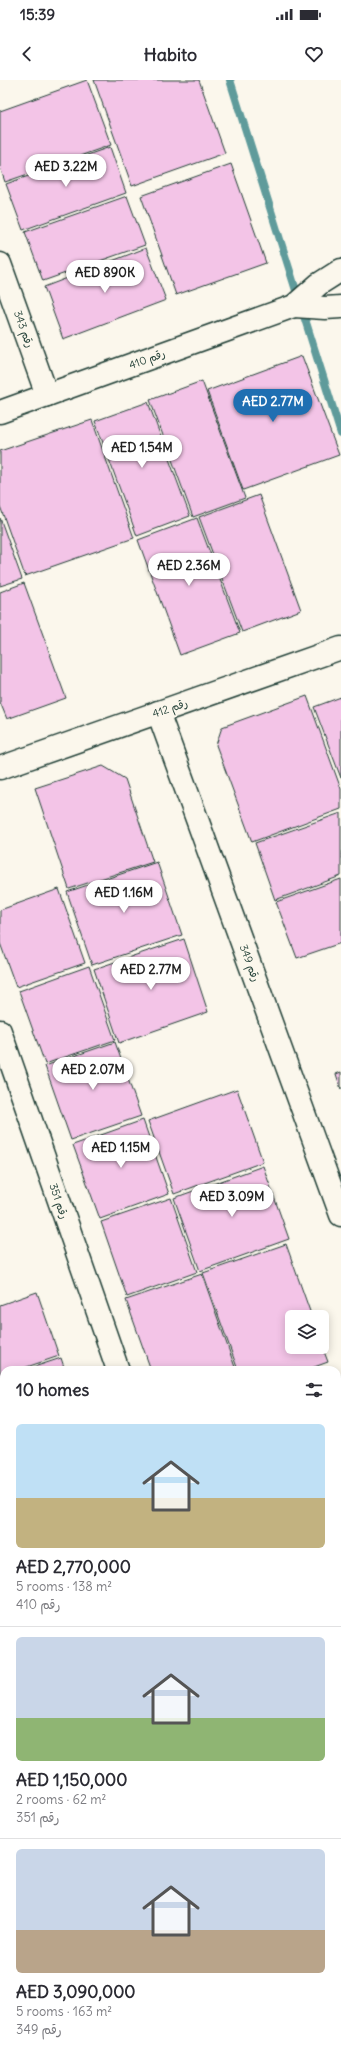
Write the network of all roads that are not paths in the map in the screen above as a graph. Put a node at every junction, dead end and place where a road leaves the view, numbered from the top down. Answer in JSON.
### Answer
{"nodes":[{"id":1,"x":0,"y":264,"type":"edge"},
{"id":2,"x":341,"y":270,"type":"edge"},
{"id":3,"x":294,"y":306,"type":"junction"},
{"id":4,"x":341,"y":307,"type":"edge"},
{"id":5,"x":47,"y":395,"type":"junction"},
{"id":6,"x":0,"y":412,"type":"edge"},
{"id":7,"x":341,"y":648,"type":"edge"},
{"id":8,"x":158,"y":712,"type":"junction"},
{"id":9,"x":0,"y":768,"type":"edge"},
{"id":10,"x":0,"y":1031,"type":"edge"},
{"id":11,"x":341,"y":1214,"type":"edge"},
{"id":12,"x":117,"y":1366,"type":"edge"}],
"edges":[{"from":1,"to":5,"type":"street","name":"رقم 343"},
{"from":2,"to":3,"type":"street"},
{"from":3,"to":4,"type":"street"},
{"from":3,"to":5,"type":"street","name":"رقم 410"},
{"from":5,"to":6,"type":"street","name":"رقم 410"},
{"from":7,"to":8,"type":"street","name":"رقم 412"},
{"from":8,"to":9,"type":"street","name":"رقم 412"},
{"from":8,"to":11,"type":"street","name":"رقم 349"},
{"from":10,"to":12,"type":"street","name":"رقم 351"}]}
